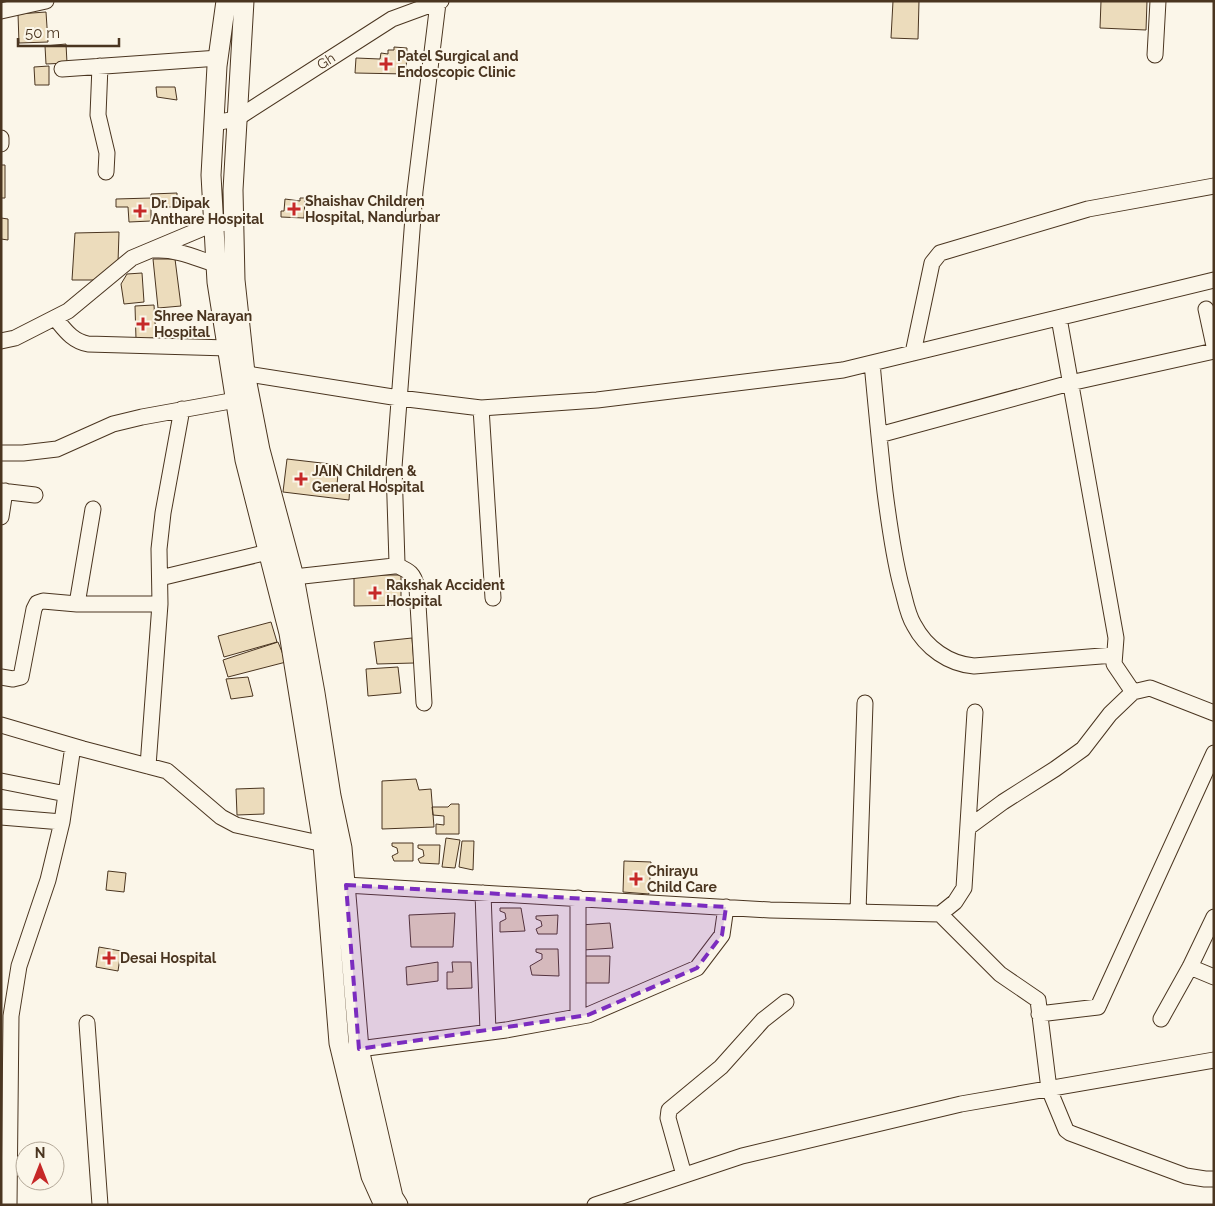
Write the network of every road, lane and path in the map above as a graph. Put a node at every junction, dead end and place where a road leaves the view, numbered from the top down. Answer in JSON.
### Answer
{"nodes":[{"id":1,"x":46,"y":1,"type":"edge"},
{"id":2,"x":226,"y":1,"type":"edge"},
{"id":3,"x":244,"y":1,"type":"edge"},
{"id":4,"x":1158,"y":1,"type":"edge"},
{"id":5,"x":439,"y":2,"type":"edge"},
{"id":6,"x":1,"y":11,"type":"edge"},
{"id":7,"x":1155,"y":55,"type":"dead end"},
{"id":8,"x":218,"y":58,"type":"junction"},
{"id":9,"x":100,"y":66,"type":"junction"},
{"id":10,"x":62,"y":69,"type":"dead end"},
{"id":11,"x":236,"y":119,"type":"junction"},
{"id":12,"x":214,"y":122,"type":"junction"},
{"id":13,"x":1,"y":138,"type":"edge"},
{"id":14,"x":1,"y":144,"type":"edge"},
{"id":15,"x":106,"y":172,"type":"dead end"},
{"id":16,"x":1214,"y":186,"type":"edge"},
{"id":17,"x":233,"y":223,"type":"junction"},
{"id":18,"x":213,"y":224,"type":"junction"},
{"id":19,"x":149,"y":251,"type":"junction"},
{"id":20,"x":226,"y":267,"type":"junction"},
{"id":21,"x":1214,"y":280,"type":"edge"},
{"id":22,"x":1206,"y":309,"type":"dead end"},
{"id":23,"x":55,"y":318,"type":"junction"},
{"id":24,"x":1059,"y":318,"type":"junction"},
{"id":25,"x":1,"y":341,"type":"edge"},
{"id":26,"x":1214,"y":346,"type":"edge"},
{"id":27,"x":228,"y":348,"type":"junction"},
{"id":28,"x":1214,"y":351,"type":"edge"},
{"id":29,"x":913,"y":353,"type":"junction"},
{"id":30,"x":872,"y":363,"type":"junction"},
{"id":31,"x":238,"y":372,"type":"junction"},
{"id":32,"x":1070,"y":383,"type":"junction"},
{"id":33,"x":242,"y":398,"type":"junction"},
{"id":34,"x":399,"y":398,"type":"junction"},
{"id":35,"x":481,"y":408,"type":"junction"},
{"id":36,"x":182,"y":409,"type":"junction"},
{"id":37,"x":878,"y":435,"type":"junction"},
{"id":38,"x":1,"y":453,"type":"edge"},
{"id":39,"x":3,"y":491,"type":"edge"},
{"id":40,"x":35,"y":495,"type":"dead end"},
{"id":41,"x":93,"y":509,"type":"dead end"},
{"id":42,"x":1,"y":517,"type":"edge"},
{"id":43,"x":268,"y":552,"type":"junction"},
{"id":44,"x":396,"y":565,"type":"junction"},
{"id":45,"x":294,"y":577,"type":"junction"},
{"id":46,"x":160,"y":578,"type":"junction"},
{"id":47,"x":493,"y":598,"type":"dead end"},
{"id":48,"x":77,"y":604,"type":"junction"},
{"id":49,"x":160,"y":604,"type":"junction"},
{"id":50,"x":1114,"y":654,"type":"junction"},
{"id":51,"x":1,"y":677,"type":"edge"},
{"id":52,"x":1133,"y":692,"type":"junction"},
{"id":53,"x":424,"y":703,"type":"dead end"},
{"id":54,"x":865,"y":703,"type":"dead end"},
{"id":55,"x":975,"y":712,"type":"dead end"},
{"id":56,"x":1214,"y":713,"type":"edge"},
{"id":57,"x":1,"y":725,"type":"edge"},
{"id":58,"x":73,"y":746,"type":"junction"},
{"id":59,"x":1214,"y":753,"type":"edge"},
{"id":60,"x":148,"y":766,"type":"junction"},
{"id":61,"x":1,"y":781,"type":"edge"},
{"id":62,"x":66,"y":794,"type":"junction"},
{"id":63,"x":1,"y":817,"type":"edge"},
{"id":64,"x":62,"y":822,"type":"junction"},
{"id":65,"x":969,"y":827,"type":"junction"},
{"id":66,"x":323,"y":844,"type":"junction"},
{"id":67,"x":342,"y":848,"type":"junction"},
{"id":68,"x":346,"y":885,"type":"junction"},
{"id":69,"x":482,"y":893,"type":"junction"},
{"id":70,"x":578,"y":898,"type":"junction"},
{"id":71,"x":726,"y":907,"type":"junction"},
{"id":72,"x":858,"y":912,"type":"junction"},
{"id":73,"x":940,"y":914,"type":"junction"},
{"id":74,"x":1214,"y":917,"type":"edge"},
{"id":75,"x":1190,"y":967,"type":"junction"},
{"id":76,"x":1214,"y":977,"type":"edge"},
{"id":77,"x":786,"y":1002,"type":"dead end"},
{"id":78,"x":1039,"y":1014,"type":"junction"},
{"id":79,"x":6,"y":1015,"type":"edge"},
{"id":80,"x":578,"y":1017,"type":"junction"},
{"id":81,"x":1161,"y":1019,"type":"dead end"},
{"id":82,"x":86,"y":1023,"type":"dead end"},
{"id":83,"x":488,"y":1032,"type":"junction"},
{"id":84,"x":359,"y":1049,"type":"junction"},
{"id":85,"x":1214,"y":1060,"type":"edge"},
{"id":86,"x":1049,"y":1089,"type":"junction"},
{"id":87,"x":684,"y":1175,"type":"junction"},
{"id":88,"x":1214,"y":1178,"type":"edge"},
{"id":89,"x":9,"y":1205,"type":"edge"},
{"id":90,"x":100,"y":1205,"type":"edge"},
{"id":91,"x":384,"y":1205,"type":"edge"},
{"id":92,"x":398,"y":1205,"type":"edge"},
{"id":93,"x":595,"y":1205,"type":"edge"}],
"edges":[{"from":1,"to":6,"type":"street"},
{"from":2,"to":8,"type":"main road"},
{"from":3,"to":11,"type":"main road"},
{"from":4,"to":7,"type":"street"},
{"from":5,"to":11,"type":"street","name":"Gh"},
{"from":5,"to":34,"type":"street"},
{"from":8,"to":9,"type":"street"},
{"from":8,"to":12,"type":"main road"},
{"from":9,"to":10,"type":"street"},
{"from":9,"to":15,"type":"street"},
{"from":11,"to":12,"type":"street","name":"Gh"},
{"from":11,"to":17,"type":"main road"},
{"from":12,"to":18,"type":"main road"},
{"from":13,"to":14,"type":"street"},
{"from":16,"to":29,"type":"street"},
{"from":17,"to":18,"type":"street"},
{"from":17,"to":20,"type":"main road"},
{"from":18,"to":19,"type":"street"},
{"from":18,"to":20,"type":"main road"},
{"from":19,"to":20,"type":"street"},
{"from":19,"to":23,"type":"street"},
{"from":20,"to":27,"type":"main road"},
{"from":20,"to":31,"type":"main road"},
{"from":21,"to":24,"type":"street"},
{"from":22,"to":26,"type":"street"},
{"from":23,"to":25,"type":"street"},
{"from":23,"to":27,"type":"street"},
{"from":24,"to":29,"type":"street"},
{"from":24,"to":32,"type":"street"},
{"from":27,"to":31,"type":"main road"},
{"from":28,"to":32,"type":"street"},
{"from":29,"to":30,"type":"street"},
{"from":30,"to":35,"type":"street"},
{"from":30,"to":37,"type":"street"},
{"from":31,"to":33,"type":"main road"},
{"from":31,"to":34,"type":"street"},
{"from":32,"to":37,"type":"street"},
{"from":32,"to":50,"type":"street"},
{"from":33,"to":36,"type":"street"},
{"from":33,"to":43,"type":"main road"},
{"from":33,"to":45,"type":"main road"},
{"from":34,"to":35,"type":"street"},
{"from":34,"to":44,"type":"street"},
{"from":35,"to":47,"type":"street"},
{"from":36,"to":38,"type":"street"},
{"from":36,"to":46,"type":"street"},
{"from":37,"to":50,"type":"street"},
{"from":39,"to":40,"type":"street"},
{"from":39,"to":42,"type":"street"},
{"from":41,"to":48,"type":"street"},
{"from":43,"to":46,"type":"street"},
{"from":43,"to":66,"type":"main road"},
{"from":44,"to":45,"type":"street"},
{"from":44,"to":53,"type":"street"},
{"from":45,"to":67,"type":"main road"},
{"from":46,"to":49,"type":"street"},
{"from":48,"to":49,"type":"street"},
{"from":48,"to":51,"type":"street"},
{"from":49,"to":60,"type":"street"},
{"from":50,"to":52,"type":"street"},
{"from":52,"to":56,"type":"street"},
{"from":52,"to":65,"type":"street"},
{"from":54,"to":72,"type":"street"},
{"from":55,"to":65,"type":"street"},
{"from":57,"to":58,"type":"street"},
{"from":58,"to":60,"type":"street"},
{"from":58,"to":62,"type":"street"},
{"from":59,"to":78,"type":"street"},
{"from":60,"to":66,"type":"street"},
{"from":61,"to":62,"type":"street"},
{"from":62,"to":64,"type":"street"},
{"from":63,"to":64,"type":"street"},
{"from":64,"to":79,"type":"street"},
{"from":65,"to":73,"type":"street"},
{"from":66,"to":67,"type":"street"},
{"from":66,"to":91,"type":"main road"},
{"from":67,"to":68,"type":"main road"},
{"from":68,"to":69,"type":"street"},
{"from":68,"to":84,"type":"main road"},
{"from":69,"to":70,"type":"street"},
{"from":69,"to":83,"type":"street"},
{"from":70,"to":71,"type":"street"},
{"from":70,"to":80,"type":"street"},
{"from":71,"to":72,"type":"street"},
{"from":71,"to":80,"type":"street"},
{"from":72,"to":73,"type":"street"},
{"from":73,"to":78,"type":"street"},
{"from":74,"to":75,"type":"street"},
{"from":75,"to":76,"type":"street"},
{"from":75,"to":81,"type":"street"},
{"from":77,"to":87,"type":"street"},
{"from":78,"to":86,"type":"street"},
{"from":79,"to":89,"type":"street"},
{"from":80,"to":83,"type":"street"},
{"from":82,"to":90,"type":"street"},
{"from":83,"to":84,"type":"street"},
{"from":84,"to":92,"type":"main road"},
{"from":85,"to":86,"type":"street"},
{"from":86,"to":87,"type":"street"},
{"from":86,"to":88,"type":"street"},
{"from":87,"to":93,"type":"street"}]}
